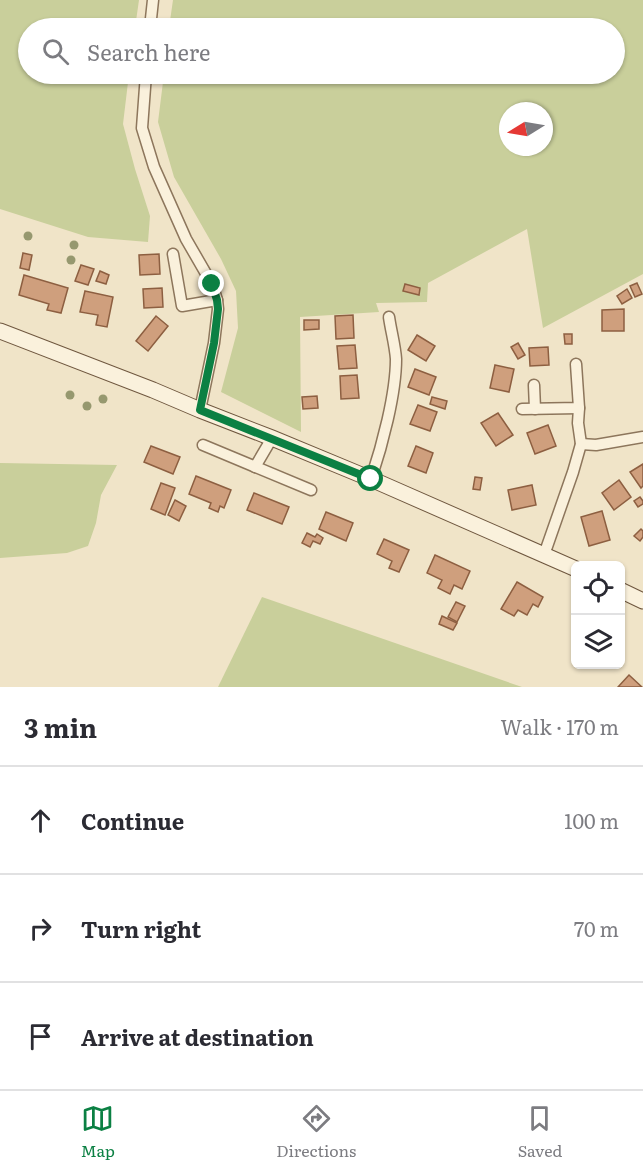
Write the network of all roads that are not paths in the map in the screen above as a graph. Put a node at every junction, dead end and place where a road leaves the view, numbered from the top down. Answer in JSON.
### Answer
{"nodes":[{"id":1,"x":153,"y":0,"type":"edge"},
{"id":2,"x":151,"y":18,"type":"edge"},
{"id":3,"x":145,"y":84,"type":"edge"},
{"id":4,"x":173,"y":254,"type":"dead end"},
{"id":5,"x":217,"y":300,"type":"junction"},
{"id":6,"x":389,"y":317,"type":"dead end"},
{"id":7,"x":0,"y":331,"type":"edge"},
{"id":8,"x":576,"y":364,"type":"dead end"},
{"id":9,"x":534,"y":385,"type":"dead end"},
{"id":10,"x":579,"y":408,"type":"junction"},
{"id":11,"x":522,"y":409,"type":"dead end"},
{"id":12,"x":535,"y":409,"type":"junction"},
{"id":13,"x":200,"y":410,"type":"junction"},
{"id":14,"x":643,"y":437,"type":"edge"},
{"id":15,"x":272,"y":438,"type":"junction"},
{"id":16,"x":581,"y":444,"type":"junction"},
{"id":17,"x":203,"y":445,"type":"dead end"},
{"id":18,"x":255,"y":467,"type":"junction"},
{"id":19,"x":371,"y":479,"type":"junction"},
{"id":20,"x":311,"y":490,"type":"dead end"},
{"id":21,"x":544,"y":555,"type":"junction"},
{"id":22,"x":571,"y":567,"type":"edge"},
{"id":23,"x":625,"y":592,"type":"edge"},
{"id":24,"x":643,"y":601,"type":"edge"}],
"edges":[{"from":1,"to":2,"type":"street"},
{"from":3,"to":5,"type":"street"},
{"from":4,"to":5,"type":"street"},
{"from":5,"to":13,"type":"street"},
{"from":6,"to":19,"type":"street"},
{"from":7,"to":13,"type":"street"},
{"from":8,"to":10,"type":"street"},
{"from":9,"to":12,"type":"street"},
{"from":10,"to":12,"type":"street"},
{"from":10,"to":16,"type":"street"},
{"from":11,"to":12,"type":"street"},
{"from":13,"to":15,"type":"street"},
{"from":14,"to":16,"type":"street"},
{"from":15,"to":18,"type":"street"},
{"from":15,"to":19,"type":"street"},
{"from":16,"to":21,"type":"street"},
{"from":17,"to":18,"type":"street"},
{"from":18,"to":20,"type":"street"},
{"from":19,"to":21,"type":"street"},
{"from":21,"to":22,"type":"street"},
{"from":23,"to":24,"type":"street"}]}
